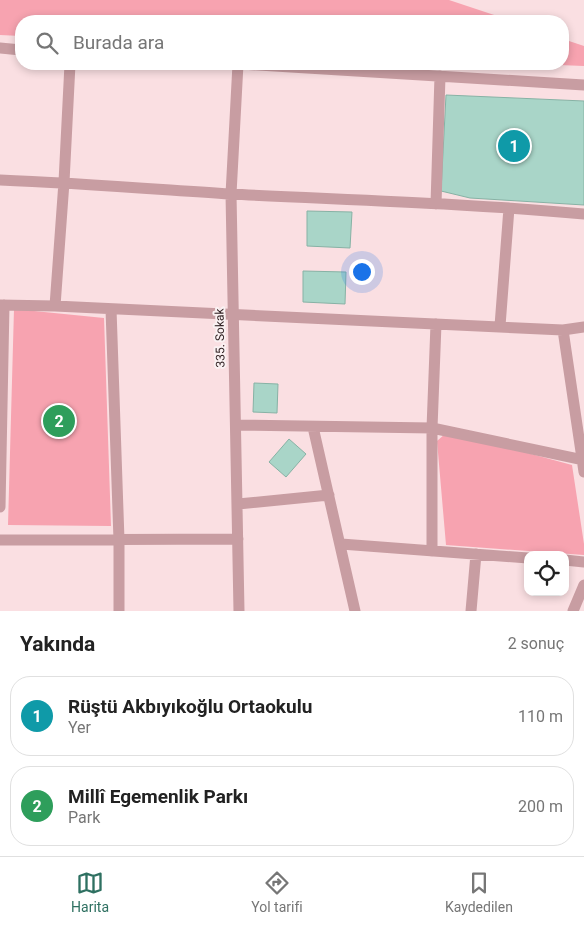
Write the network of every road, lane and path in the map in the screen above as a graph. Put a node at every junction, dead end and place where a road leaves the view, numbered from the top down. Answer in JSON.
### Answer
{"nodes":[{"id":1,"x":0,"y":48,"type":"edge"},
{"id":2,"x":15,"y":49,"type":"edge"},
{"id":3,"x":70,"y":70,"type":"edge"},
{"id":4,"x":239,"y":70,"type":"edge"},
{"id":5,"x":340,"y":70,"type":"edge"},
{"id":6,"x":440,"y":76,"type":"junction"},
{"id":7,"x":584,"y":85,"type":"edge"},
{"id":8,"x":0,"y":180,"type":"edge"},
{"id":9,"x":64,"y":182,"type":"junction"},
{"id":10,"x":231,"y":194,"type":"junction"},
{"id":11,"x":436,"y":204,"type":"junction"},
{"id":12,"x":508,"y":208,"type":"junction"},
{"id":13,"x":584,"y":214,"type":"edge"},
{"id":14,"x":2,"y":305,"type":"edge"},
{"id":15,"x":55,"y":306,"type":"junction"},
{"id":16,"x":111,"y":309,"type":"junction"},
{"id":17,"x":234,"y":315,"type":"junction"},
{"id":18,"x":436,"y":324,"type":"junction"},
{"id":19,"x":500,"y":326,"type":"junction"},
{"id":20,"x":584,"y":327,"type":"edge"},
{"id":21,"x":563,"y":330,"type":"junction"},
{"id":22,"x":236,"y":425,"type":"junction"},
{"id":23,"x":313,"y":426,"type":"junction"},
{"id":24,"x":432,"y":428,"type":"junction"},
{"id":25,"x":584,"y":464,"type":"edge"},
{"id":26,"x":329,"y":495,"type":"junction"},
{"id":27,"x":238,"y":504,"type":"junction"},
{"id":28,"x":0,"y":507,"type":"edge"},
{"id":29,"x":238,"y":539,"type":"junction"},
{"id":30,"x":0,"y":540,"type":"edge"},
{"id":31,"x":119,"y":540,"type":"junction"},
{"id":32,"x":340,"y":544,"type":"junction"},
{"id":33,"x":432,"y":551,"type":"junction"},
{"id":34,"x":476,"y":554,"type":"junction"},
{"id":35,"x":524,"y":558,"type":"edge"},
{"id":36,"x":569,"y":560,"type":"edge"},
{"id":37,"x":584,"y":562,"type":"edge"},
{"id":38,"x":584,"y":585,"type":"edge"},
{"id":39,"x":120,"y":611,"type":"edge"},
{"id":40,"x":239,"y":611,"type":"edge"},
{"id":41,"x":355,"y":611,"type":"edge"},
{"id":42,"x":471,"y":611,"type":"edge"},
{"id":43,"x":573,"y":611,"type":"edge"}],
"edges":[{"from":1,"to":2,"type":"street"},
{"from":3,"to":9,"type":"street"},
{"from":4,"to":10,"type":"street","name":"335. Sokak"},
{"from":5,"to":6,"type":"street"},
{"from":6,"to":7,"type":"street"},
{"from":6,"to":11,"type":"street"},
{"from":8,"to":9,"type":"street"},
{"from":9,"to":10,"type":"street"},
{"from":9,"to":15,"type":"street"},
{"from":10,"to":11,"type":"street"},
{"from":10,"to":17,"type":"street","name":"335. Sokak"},
{"from":11,"to":12,"type":"street"},
{"from":12,"to":13,"type":"street"},
{"from":12,"to":19,"type":"street"},
{"from":14,"to":15,"type":"street"},
{"from":14,"to":28,"type":"street"},
{"from":15,"to":16,"type":"street"},
{"from":16,"to":17,"type":"street"},
{"from":16,"to":31,"type":"street"},
{"from":17,"to":18,"type":"street"},
{"from":17,"to":22,"type":"street","name":"335. Sokak"},
{"from":18,"to":19,"type":"street"},
{"from":18,"to":24,"type":"street"},
{"from":19,"to":21,"type":"street"},
{"from":20,"to":21,"type":"street"},
{"from":21,"to":25,"type":"street"},
{"from":22,"to":23,"type":"street"},
{"from":22,"to":27,"type":"street","name":"335. Sokak"},
{"from":23,"to":24,"type":"street"},
{"from":23,"to":26,"type":"street"},
{"from":24,"to":25,"type":"street"},
{"from":24,"to":33,"type":"street"},
{"from":26,"to":27,"type":"street"},
{"from":26,"to":32,"type":"street"},
{"from":27,"to":29,"type":"street","name":"335. Sokak"},
{"from":29,"to":31,"type":"street"},
{"from":29,"to":40,"type":"street","name":"335. Sokak"},
{"from":30,"to":31,"type":"street"},
{"from":31,"to":39,"type":"street"},
{"from":32,"to":33,"type":"street"},
{"from":32,"to":41,"type":"street"},
{"from":33,"to":34,"type":"street"},
{"from":34,"to":35,"type":"street"},
{"from":34,"to":42,"type":"street"},
{"from":36,"to":37,"type":"street"},
{"from":38,"to":43,"type":"street"}]}
